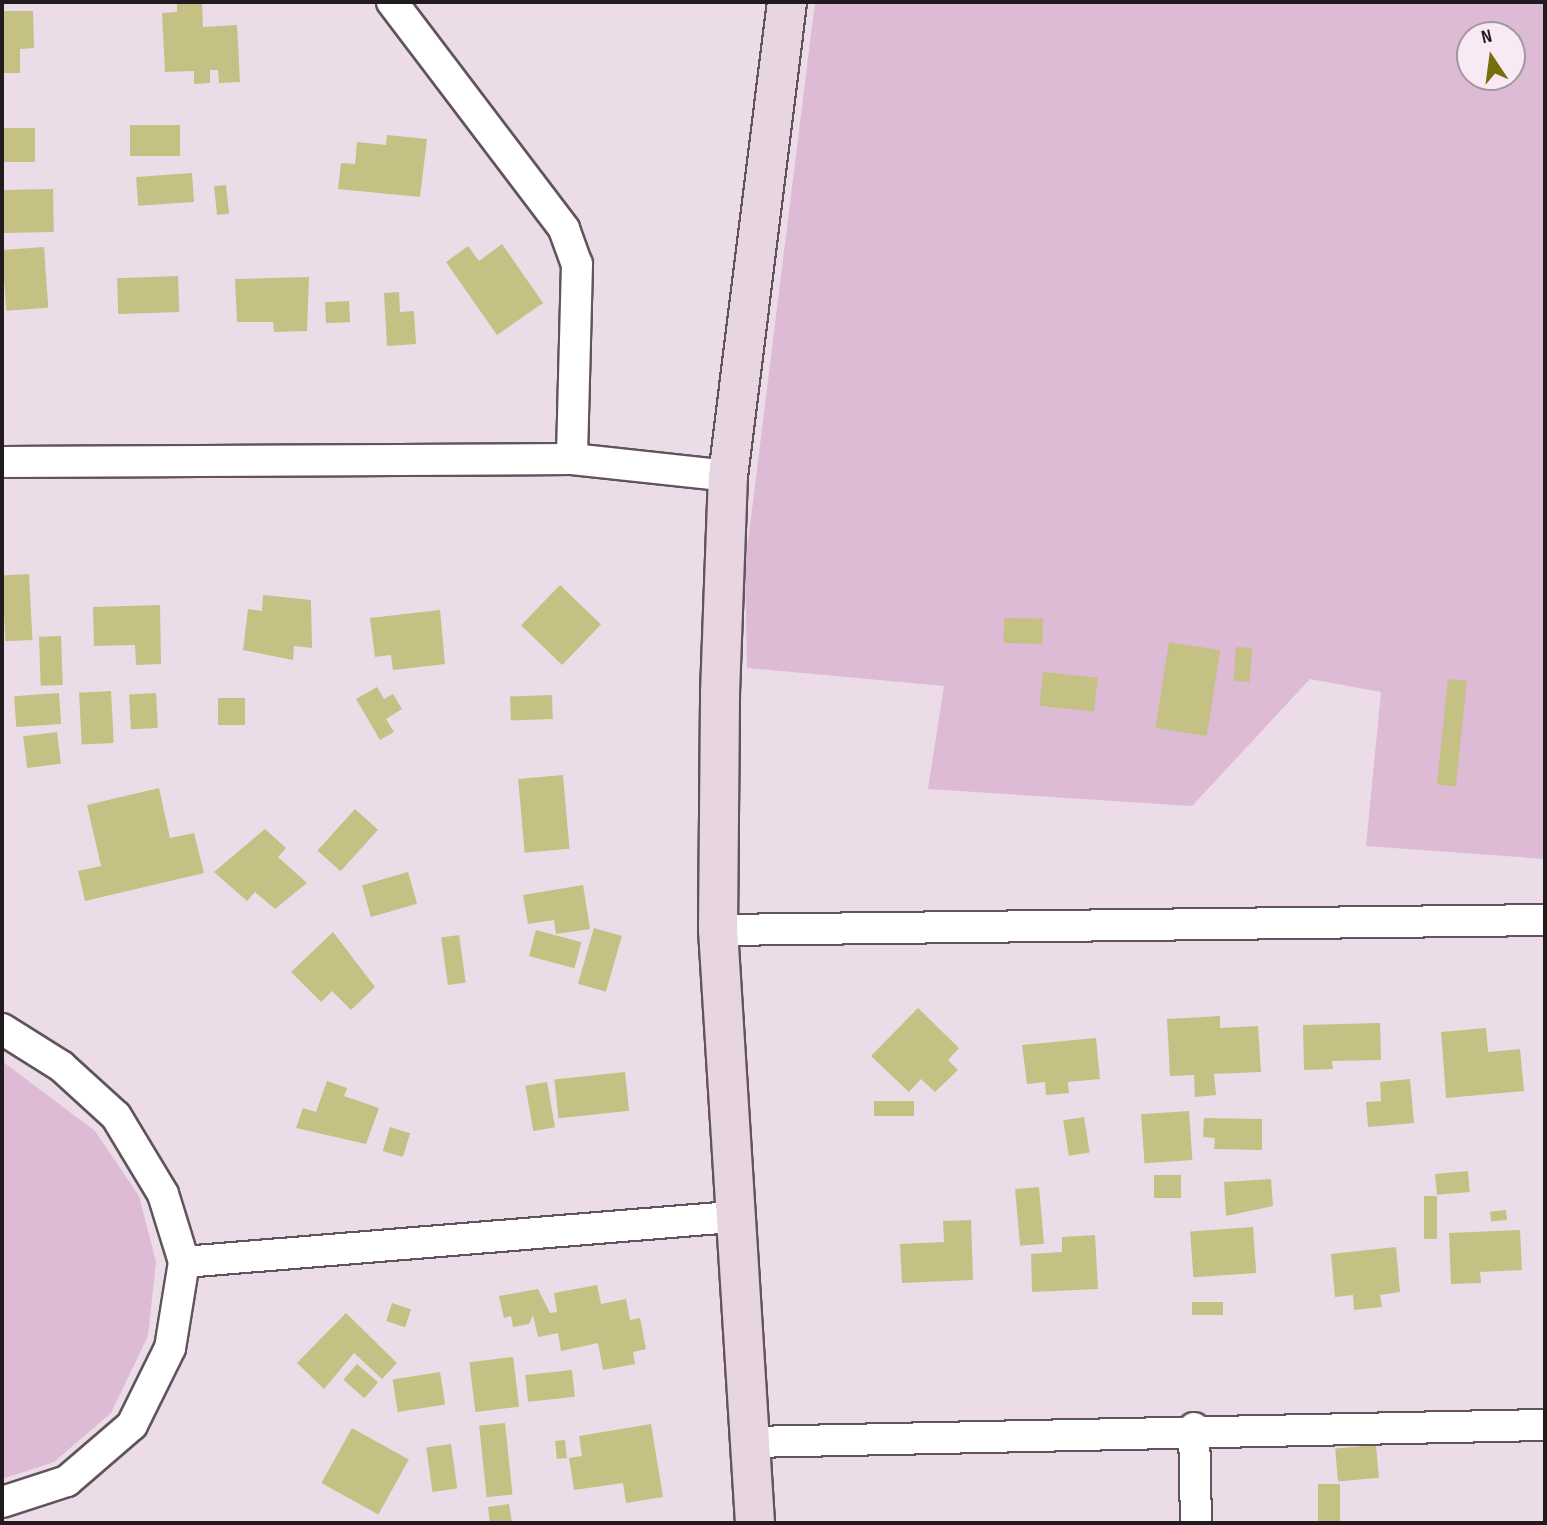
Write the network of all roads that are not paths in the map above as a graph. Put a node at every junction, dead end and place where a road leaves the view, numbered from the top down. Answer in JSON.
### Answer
{"nodes":[{"id":1,"x":392,"y":2,"type":"edge"},
{"id":2,"x":787,"y":2,"type":"edge"},
{"id":3,"x":572,"y":459,"type":"junction"},
{"id":4,"x":2,"y":462,"type":"edge"},
{"id":5,"x":728,"y":476,"type":"junction"},
{"id":6,"x":1545,"y":919,"type":"edge"},
{"id":7,"x":718,"y":930,"type":"junction"},
{"id":8,"x":2,"y":1029,"type":"edge"},
{"id":9,"x":731,"y":1217,"type":"junction"},
{"id":10,"x":184,"y":1262,"type":"junction"},
{"id":11,"x":1545,"y":1425,"type":"edge"},
{"id":12,"x":1194,"y":1428,"type":"junction"},
{"id":13,"x":751,"y":1443,"type":"junction"},
{"id":14,"x":2,"y":1502,"type":"edge"},
{"id":15,"x":755,"y":1523,"type":"edge"},
{"id":16,"x":1196,"y":1523,"type":"edge"}],
"edges":[{"from":1,"to":3,"type":"street"},
{"from":2,"to":5,"type":"street"},
{"from":3,"to":4,"type":"street"},
{"from":3,"to":5,"type":"street"},
{"from":5,"to":7,"type":"street"},
{"from":6,"to":7,"type":"street"},
{"from":7,"to":9,"type":"street"},
{"from":8,"to":10,"type":"street"},
{"from":9,"to":10,"type":"street"},
{"from":9,"to":13,"type":"street"},
{"from":10,"to":14,"type":"street"},
{"from":11,"to":12,"type":"street"},
{"from":12,"to":13,"type":"street"},
{"from":12,"to":16,"type":"street"},
{"from":13,"to":15,"type":"street"}]}
